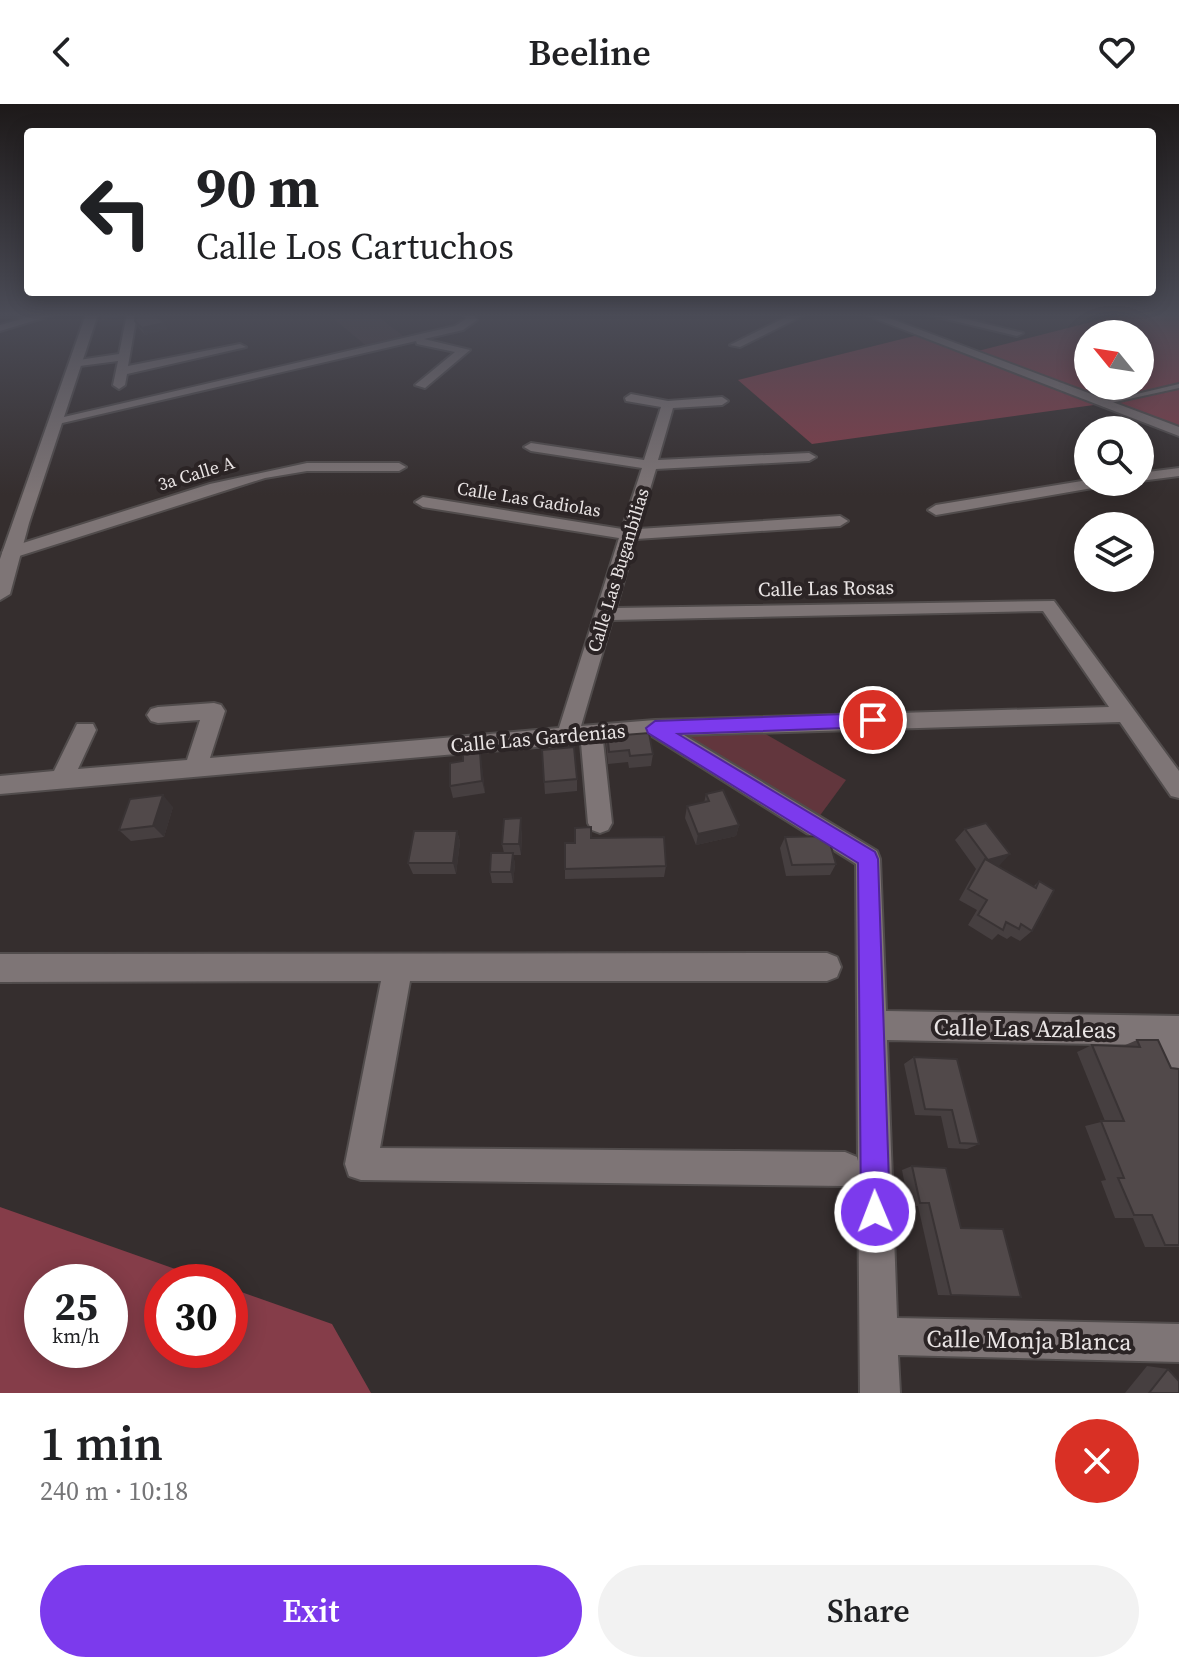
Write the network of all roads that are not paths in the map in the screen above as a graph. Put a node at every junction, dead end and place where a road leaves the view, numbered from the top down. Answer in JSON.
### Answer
{"nodes":[{"id":1,"x":73,"y":374,"type":"edge"},
{"id":2,"x":122,"y":374,"type":"edge"},
{"id":3,"x":256,"y":374,"type":"edge"},
{"id":4,"x":434,"y":374,"type":"edge"},
{"id":5,"x":1031,"y":374,"type":"edge"},
{"id":6,"x":421,"y":385,"type":"dead end"},
{"id":7,"x":118,"y":386,"type":"dead end"},
{"id":8,"x":1179,"y":386,"type":"edge"},
{"id":9,"x":631,"y":398,"type":"dead end"},
{"id":10,"x":722,"y":401,"type":"dead end"},
{"id":11,"x":1106,"y":402,"type":"junction"},
{"id":12,"x":668,"y":405,"type":"junction"},
{"id":13,"x":58,"y":420,"type":"junction"},
{"id":14,"x":1179,"y":432,"type":"edge"},
{"id":15,"x":531,"y":447,"type":"dead end"},
{"id":16,"x":809,"y":457,"type":"dead end"},
{"id":17,"x":650,"y":465,"type":"junction"},
{"id":18,"x":399,"y":467,"type":"dead end"},
{"id":19,"x":1179,"y":472,"type":"edge"},
{"id":20,"x":1154,"y":475,"type":"edge"},
{"id":21,"x":1074,"y":487,"type":"edge"},
{"id":22,"x":423,"y":502,"type":"dead end"},
{"id":23,"x":936,"y":510,"type":"dead end"},
{"id":24,"x":840,"y":521,"type":"dead end"},
{"id":25,"x":629,"y":535,"type":"junction"},
{"id":26,"x":10,"y":553,"type":"junction"},
{"id":27,"x":0,"y":594,"type":"edge"},
{"id":28,"x":605,"y":614,"type":"junction"},
{"id":29,"x":1126,"y":714,"type":"junction"},
{"id":30,"x":158,"y":715,"type":"dead end"},
{"id":31,"x":655,"y":728,"type":"junction"},
{"id":32,"x":85,"y":730,"type":"dead end"},
{"id":33,"x":580,"y":734,"type":"junction"},
{"id":34,"x":195,"y":768,"type":"junction"},
{"id":35,"x":61,"y":780,"type":"junction"},
{"id":36,"x":0,"y":785,"type":"edge"},
{"id":37,"x":1179,"y":789,"type":"edge"},
{"id":38,"x":600,"y":823,"type":"dead end"},
{"id":39,"x":827,"y":967,"type":"dead end"},
{"id":40,"x":0,"y":968,"type":"edge"},
{"id":41,"x":398,"y":968,"type":"junction"},
{"id":42,"x":871,"y":1025,"type":"junction"},
{"id":43,"x":1172,"y":1031,"type":"edge"},
{"id":44,"x":1179,"y":1061,"type":"edge"},
{"id":45,"x":845,"y":1169,"type":"dead end"},
{"id":46,"x":878,"y":1336,"type":"junction"},
{"id":47,"x":1179,"y":1343,"type":"edge"},
{"id":48,"x":880,"y":1393,"type":"edge"}],
"edges":[{"from":1,"to":13,"type":"street"},
{"from":2,"to":7,"type":"street"},
{"from":3,"to":13,"type":"street"},
{"from":4,"to":6,"type":"street"},
{"from":5,"to":11,"type":"street"},
{"from":8,"to":11,"type":"lane"},
{"from":9,"to":12,"type":"street"},
{"from":10,"to":12,"type":"street"},
{"from":11,"to":14,"type":"street"},
{"from":12,"to":17,"type":"street","name":"Calle Las Buganbilias"},
{"from":13,"to":26,"type":"street"},
{"from":15,"to":17,"type":"street"},
{"from":16,"to":17,"type":"street"},
{"from":17,"to":25,"type":"street","name":"Calle Las Buganbilias"},
{"from":18,"to":26,"type":"street","name":"3a Calle A"},
{"from":19,"to":20,"type":"street"},
{"from":21,"to":23,"type":"street"},
{"from":22,"to":25,"type":"street","name":"Calle Las Gadiolas"},
{"from":24,"to":25,"type":"street","name":"Calle Las Gadiolas"},
{"from":25,"to":28,"type":"street","name":"Calle Las Buganbilias"},
{"from":26,"to":27,"type":"street"},
{"from":28,"to":29,"type":"street","name":"Calle Las Rosas"},
{"from":28,"to":33,"type":"street","name":"Calle Las Buganbilias"},
{"from":29,"to":31,"type":"street","name":"Calle Las Gardenias"},
{"from":29,"to":37,"type":"street"},
{"from":30,"to":34,"type":"street"},
{"from":31,"to":33,"type":"street","name":"Calle Las Gardenias"},
{"from":31,"to":42,"type":"street"},
{"from":32,"to":35,"type":"street"},
{"from":33,"to":34,"type":"street","name":"Calle Las Gardenias"},
{"from":33,"to":38,"type":"street"},
{"from":34,"to":35,"type":"street","name":"Calle Las Gardenias"},
{"from":35,"to":36,"type":"street","name":"Calle Las Gardenias"},
{"from":39,"to":41,"type":"street"},
{"from":40,"to":41,"type":"street"},
{"from":41,"to":45,"type":"street"},
{"from":42,"to":43,"type":"street","name":"Calle Las Azaleas"},
{"from":42,"to":46,"type":"street"},
{"from":43,"to":44,"type":"street"},
{"from":46,"to":47,"type":"street","name":"Calle Monja Blanca"},
{"from":46,"to":48,"type":"street"}]}
